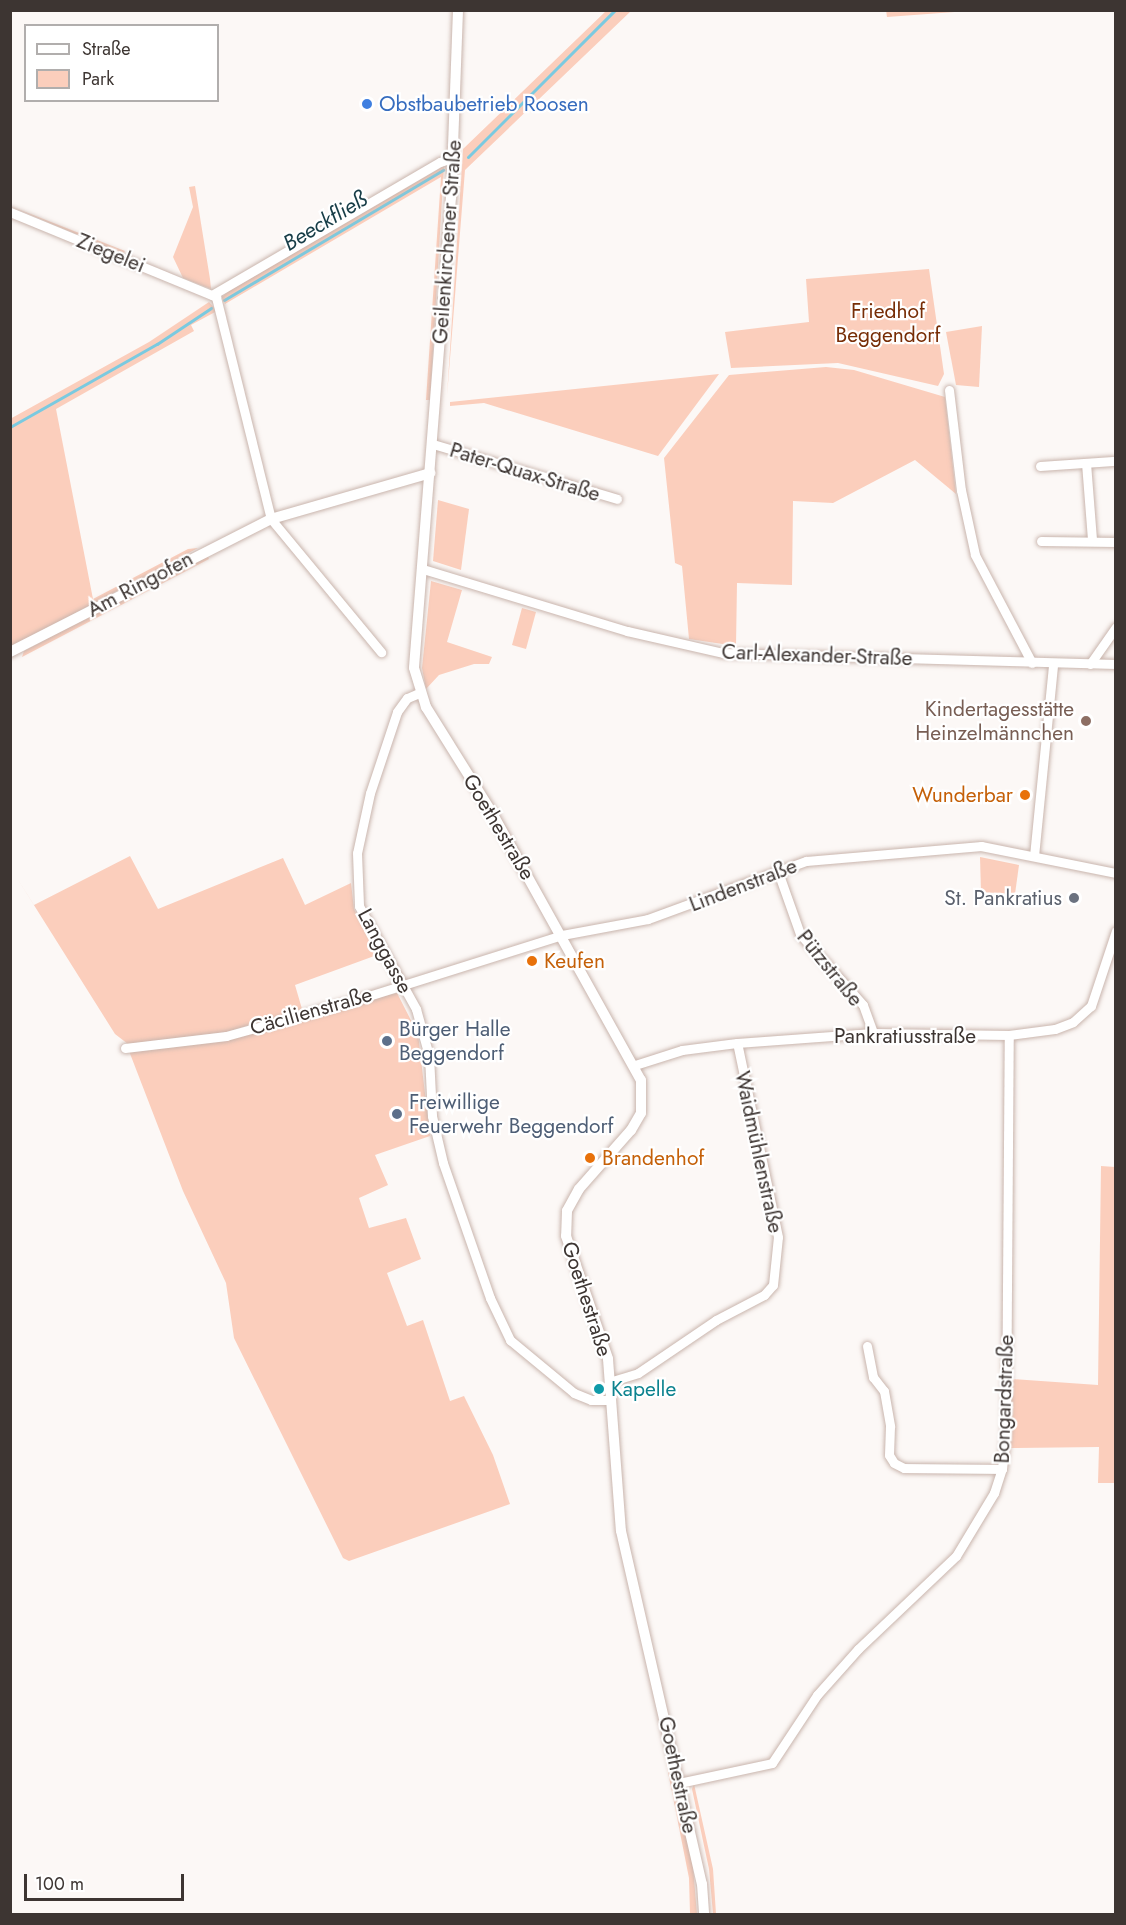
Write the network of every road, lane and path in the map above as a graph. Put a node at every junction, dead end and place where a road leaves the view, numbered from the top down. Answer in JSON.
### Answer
{"nodes":[{"id":1,"x":458,"y":10,"type":"edge"},
{"id":2,"x":453,"y":158,"type":"junction"},
{"id":3,"x":10,"y":212,"type":"edge"},
{"id":4,"x":212,"y":295,"type":"junction"},
{"id":5,"x":948,"y":390,"type":"dead end"},
{"id":6,"x":433,"y":444,"type":"junction"},
{"id":7,"x":1113,"y":461,"type":"dead end"},
{"id":8,"x":1086,"y":463,"type":"junction"},
{"id":9,"x":1040,"y":466,"type":"dead end"},
{"id":10,"x":430,"y":473,"type":"junction"},
{"id":11,"x":617,"y":500,"type":"dead end"},
{"id":12,"x":271,"y":519,"type":"junction"},
{"id":13,"x":1092,"y":539,"type":"junction"},
{"id":14,"x":1041,"y":541,"type":"dead end"},
{"id":15,"x":1116,"y":542,"type":"edge"},
{"id":16,"x":423,"y":569,"type":"junction"},
{"id":17,"x":1116,"y":627,"type":"edge"},
{"id":18,"x":10,"y":652,"type":"edge"},
{"id":19,"x":381,"y":652,"type":"dead end"},
{"id":20,"x":1032,"y":663,"type":"junction"},
{"id":21,"x":1053,"y":664,"type":"junction"},
{"id":22,"x":1090,"y":664,"type":"junction"},
{"id":23,"x":1116,"y":664,"type":"edge"},
{"id":24,"x":419,"y":693,"type":"junction"},
{"id":25,"x":1034,"y":856,"type":"junction"},
{"id":26,"x":777,"y":869,"type":"junction"},
{"id":27,"x":1116,"y":873,"type":"edge"},
{"id":28,"x":1116,"y":931,"type":"edge"},
{"id":29,"x":562,"y":935,"type":"junction"},
{"id":30,"x":403,"y":984,"type":"junction"},
{"id":31,"x":873,"y":1033,"type":"junction"},
{"id":32,"x":1010,"y":1035,"type":"junction"},
{"id":33,"x":737,"y":1043,"type":"junction"},
{"id":34,"x":125,"y":1048,"type":"dead end"},
{"id":35,"x":635,"y":1065,"type":"junction"},
{"id":36,"x":867,"y":1346,"type":"dead end"},
{"id":37,"x":609,"y":1382,"type":"junction"},
{"id":38,"x":610,"y":1400,"type":"junction"},
{"id":39,"x":1002,"y":1469,"type":"junction"},
{"id":40,"x":679,"y":1783,"type":"junction"},
{"id":41,"x":704,"y":1914,"type":"edge"}],
"edges":[{"from":1,"to":2,"type":"street","name":"Geilenkirchener Straße"},
{"from":2,"to":4,"type":"street"},
{"from":2,"to":6,"type":"street","name":"Geilenkirchener Straße"},
{"from":3,"to":4,"type":"street","name":"Ziegelei"},
{"from":4,"to":12,"type":"street"},
{"from":5,"to":20,"type":"street"},
{"from":6,"to":10,"type":"street","name":"Geilenkirchener Straße"},
{"from":6,"to":11,"type":"street","name":"Pater-Quax-Straße"},
{"from":7,"to":8,"type":"street"},
{"from":8,"to":9,"type":"street"},
{"from":8,"to":13,"type":"street"},
{"from":10,"to":12,"type":"street","name":"Am Ringofen"},
{"from":10,"to":16,"type":"street","name":"Goethestraße"},
{"from":12,"to":18,"type":"street","name":"Am Ringofen"},
{"from":12,"to":19,"type":"street"},
{"from":13,"to":14,"type":"street"},
{"from":13,"to":15,"type":"street"},
{"from":16,"to":20,"type":"street","name":"Carl-Alexander-Straße"},
{"from":16,"to":24,"type":"street","name":"Goethestraße"},
{"from":17,"to":22,"type":"street"},
{"from":20,"to":21,"type":"street","name":"Carl-Alexander-Straße"},
{"from":21,"to":22,"type":"street","name":"Carl-Alexander-Straße"},
{"from":21,"to":25,"type":"street"},
{"from":22,"to":23,"type":"street","name":"Carl-Alexander-Straße"},
{"from":24,"to":29,"type":"street","name":"Goethestraße"},
{"from":24,"to":30,"type":"street","name":"Langgasse"},
{"from":25,"to":26,"type":"street","name":"Lindenstraße"},
{"from":25,"to":27,"type":"street","name":"Lindenstraße"},
{"from":26,"to":29,"type":"street","name":"Lindenstraße"},
{"from":26,"to":31,"type":"street","name":"Pützstraße"},
{"from":28,"to":32,"type":"street","name":"Pankratiusstraße"},
{"from":29,"to":30,"type":"street","name":"Cäcilienstraße"},
{"from":29,"to":35,"type":"street","name":"Goethestraße"},
{"from":30,"to":34,"type":"street","name":"Cäcilienstraße"},
{"from":30,"to":38,"type":"street","name":"Langgasse"},
{"from":31,"to":32,"type":"street","name":"Pankratiusstraße"},
{"from":31,"to":33,"type":"street","name":"Pankratiusstraße"},
{"from":32,"to":39,"type":"street","name":"Bongardstraße"},
{"from":33,"to":35,"type":"street","name":"Pankratiusstraße"},
{"from":33,"to":37,"type":"street","name":"Waidmühlenstraße"},
{"from":35,"to":37,"type":"street","name":"Goethestraße"},
{"from":36,"to":39,"type":"street"},
{"from":37,"to":38,"type":"street","name":"Goethestraße"},
{"from":38,"to":40,"type":"street","name":"Goethestraße"},
{"from":39,"to":40,"type":"street","name":"Bongardstraße"},
{"from":40,"to":41,"type":"street","name":"Goethestraße"}]}
